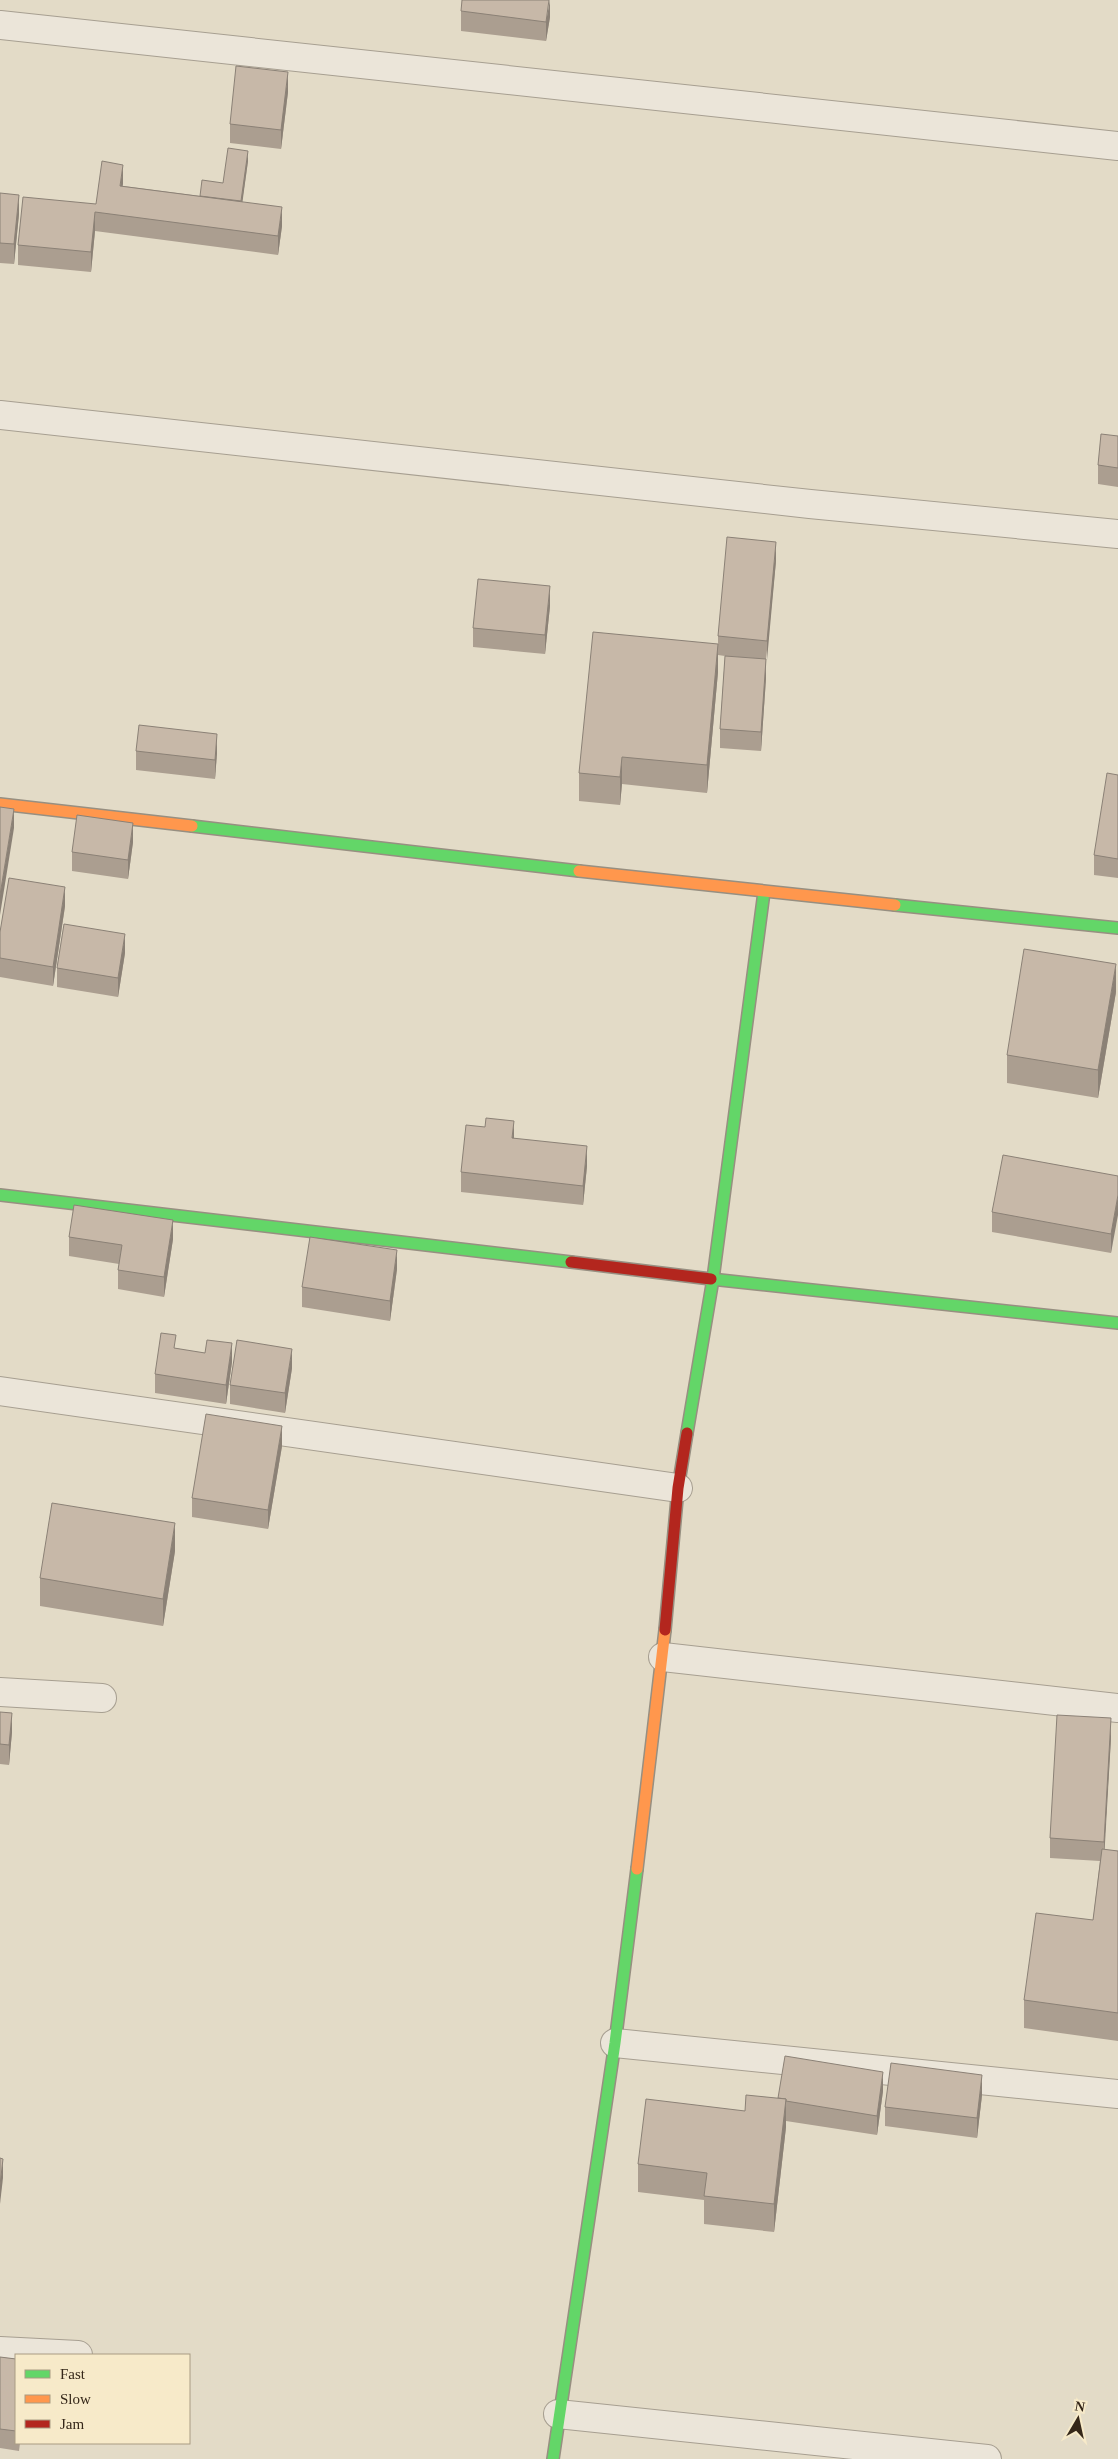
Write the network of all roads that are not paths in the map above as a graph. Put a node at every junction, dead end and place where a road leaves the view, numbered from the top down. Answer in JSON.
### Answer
{"nodes":[{"id":1,"x":0,"y":25,"type":"edge"},
{"id":2,"x":1118,"y":146,"type":"edge"},
{"id":3,"x":0,"y":415,"type":"edge"},
{"id":4,"x":1118,"y":534,"type":"edge"},
{"id":5,"x":0,"y":804,"type":"edge"},
{"id":6,"x":764,"y":892,"type":"junction"},
{"id":7,"x":1118,"y":928,"type":"edge"},
{"id":8,"x":0,"y":1194,"type":"edge"},
{"id":9,"x":713,"y":1279,"type":"junction"},
{"id":10,"x":1118,"y":1323,"type":"edge"},
{"id":11,"x":0,"y":1391,"type":"edge"},
{"id":12,"x":678,"y":1488,"type":"junction"},
{"id":13,"x":663,"y":1657,"type":"junction"},
{"id":14,"x":0,"y":1692,"type":"edge"},
{"id":15,"x":102,"y":1698,"type":"dead end"},
{"id":16,"x":1118,"y":1708,"type":"edge"},
{"id":17,"x":615,"y":2043,"type":"junction"},
{"id":18,"x":1118,"y":2094,"type":"edge"},
{"id":19,"x":0,"y":2351,"type":"edge"},
{"id":20,"x":58,"y":2354,"type":"edge"},
{"id":21,"x":558,"y":2414,"type":"junction"},
{"id":22,"x":553,"y":2459,"type":"edge"},
{"id":23,"x":987,"y":2459,"type":"edge"}],
"edges":[{"from":1,"to":2,"type":"street"},
{"from":3,"to":4,"type":"street"},
{"from":5,"to":6,"type":"street"},
{"from":6,"to":7,"type":"street"},
{"from":6,"to":9,"type":"street"},
{"from":8,"to":9,"type":"street"},
{"from":9,"to":10,"type":"street"},
{"from":9,"to":12,"type":"street"},
{"from":11,"to":12,"type":"street"},
{"from":12,"to":13,"type":"street"},
{"from":13,"to":16,"type":"street"},
{"from":13,"to":17,"type":"street"},
{"from":14,"to":15,"type":"street"},
{"from":17,"to":18,"type":"street"},
{"from":17,"to":21,"type":"street"},
{"from":19,"to":20,"type":"street"},
{"from":21,"to":22,"type":"street"},
{"from":21,"to":23,"type":"street"}]}
